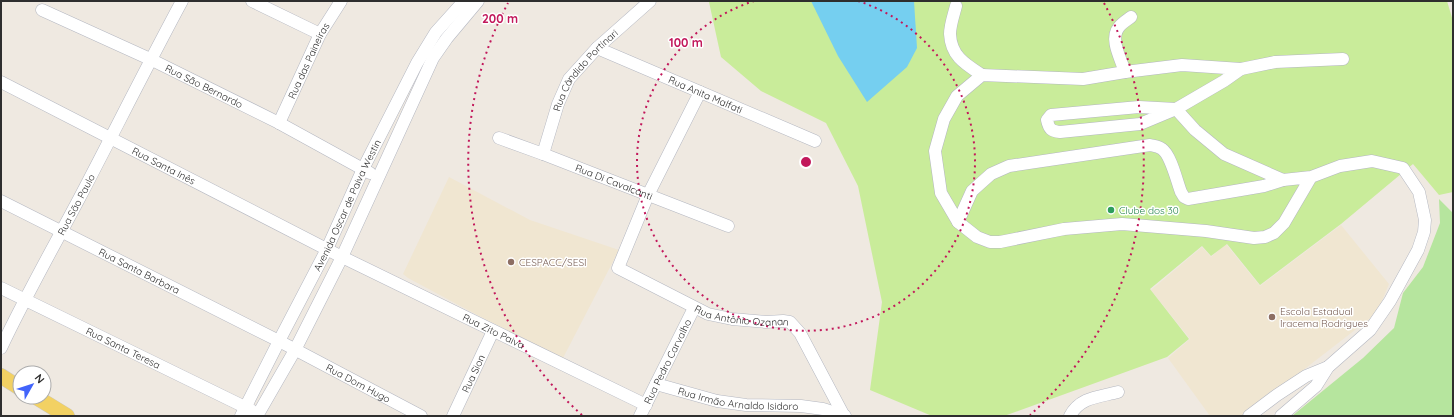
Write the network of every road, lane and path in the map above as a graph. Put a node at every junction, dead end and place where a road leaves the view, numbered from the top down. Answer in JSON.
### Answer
{"nodes":[{"id":1,"x":182,"y":1,"type":"edge"},
{"id":2,"x":252,"y":1,"type":"edge"},
{"id":3,"x":341,"y":1,"type":"edge"},
{"id":4,"x":650,"y":1,"type":"edge"},
{"id":5,"x":471,"y":2,"type":"edge"},
{"id":6,"x":956,"y":6,"type":"dead end"},
{"id":7,"x":42,"y":10,"type":"dead end"},
{"id":8,"x":1131,"y":17,"type":"dead end"},
{"id":9,"x":320,"y":34,"type":"junction"},
{"id":10,"x":597,"y":48,"type":"junction"},
{"id":11,"x":1343,"y":59,"type":"dead end"},
{"id":12,"x":150,"y":60,"type":"junction"},
{"id":13,"x":1241,"y":69,"type":"junction"},
{"id":14,"x":1125,"y":72,"type":"junction"},
{"id":15,"x":982,"y":75,"type":"junction"},
{"id":16,"x":1,"y":82,"type":"edge"},
{"id":17,"x":700,"y":92,"type":"junction"},
{"id":18,"x":1176,"y":109,"type":"junction"},
{"id":19,"x":279,"y":123,"type":"junction"},
{"id":20,"x":111,"y":138,"type":"junction"},
{"id":21,"x":499,"y":138,"type":"dead end"},
{"id":22,"x":815,"y":141,"type":"dead end"},
{"id":23,"x":543,"y":154,"type":"junction"},
{"id":24,"x":363,"y":169,"type":"junction"},
{"id":25,"x":378,"y":178,"type":"junction"},
{"id":26,"x":1311,"y":178,"type":"junction"},
{"id":27,"x":1283,"y":180,"type":"junction"},
{"id":28,"x":648,"y":195,"type":"junction"},
{"id":29,"x":1,"y":201,"type":"edge"},
{"id":30,"x":958,"y":222,"type":"junction"},
{"id":31,"x":728,"y":226,"type":"dead end"},
{"id":32,"x":62,"y":231,"type":"junction"},
{"id":33,"x":327,"y":249,"type":"junction"},
{"id":34,"x":342,"y":257,"type":"junction"},
{"id":35,"x":1,"y":288,"type":"edge"},
{"id":36,"x":24,"y":300,"type":"junction"},
{"id":37,"x":694,"y":308,"type":"junction"},
{"id":38,"x":493,"y":331,"type":"junction"},
{"id":39,"x":279,"y":341,"type":"junction"},
{"id":40,"x":1,"y":348,"type":"edge"},
{"id":41,"x":295,"y":350,"type":"junction"},
{"id":42,"x":1328,"y":367,"type":"junction"},
{"id":43,"x":1,"y":376,"type":"edge"},
{"id":44,"x":12,"y":383,"type":"edge"},
{"id":45,"x":656,"y":384,"type":"junction"},
{"id":46,"x":1118,"y":392,"type":"dead end"},
{"id":47,"x":1277,"y":395,"type":"junction"},
{"id":48,"x":49,"y":405,"type":"edge"},
{"id":49,"x":643,"y":411,"type":"edge"},
{"id":50,"x":243,"y":412,"type":"edge"},
{"id":51,"x":1285,"y":413,"type":"edge"},
{"id":52,"x":258,"y":415,"type":"edge"},
{"id":53,"x":67,"y":416,"type":"edge"},
{"id":54,"x":421,"y":416,"type":"edge"},
{"id":55,"x":453,"y":416,"type":"edge"},
{"id":56,"x":844,"y":416,"type":"edge"},
{"id":57,"x":1070,"y":416,"type":"edge"},
{"id":58,"x":1249,"y":416,"type":"edge"}],
"edges":[{"from":1,"to":12,"type":"street","name":"Rua São Paulo"},
{"from":2,"to":9,"type":"street"},
{"from":3,"to":9,"type":"street","name":"Rua das Paineiras"},
{"from":4,"to":10,"type":"street","name":"Rua Cândido Portinari"},
{"from":5,"to":24,"type":"street","name":"Avenida Oscar de Paiva Westin"},
{"from":5,"to":25,"type":"street","name":"Avenida Oscar de Paiva Westin"},
{"from":6,"to":15,"type":"street"},
{"from":7,"to":12,"type":"street","name":"Rua São Bernardo"},
{"from":8,"to":14,"type":"street"},
{"from":9,"to":19,"type":"street","name":"Rua das Paineiras"},
{"from":10,"to":17,"type":"street","name":"Rua Anita Malfati"},
{"from":10,"to":23,"type":"street","name":"Rua Cândido Portinari"},
{"from":11,"to":13,"type":"street"},
{"from":12,"to":19,"type":"street","name":"Rua São Bernardo"},
{"from":12,"to":20,"type":"street","name":"Rua São Paulo"},
{"from":13,"to":14,"type":"street"},
{"from":13,"to":18,"type":"street"},
{"from":14,"to":15,"type":"street"},
{"from":15,"to":30,"type":"street"},
{"from":16,"to":20,"type":"street","name":"Rua Santa Inês"},
{"from":17,"to":22,"type":"street","name":"Rua Anita Malfati"},
{"from":17,"to":28,"type":"street"},
{"from":18,"to":18,"type":"street"},
{"from":18,"to":27,"type":"street"},
{"from":19,"to":24,"type":"street","name":"Rua São Bernardo"},
{"from":20,"to":32,"type":"street","name":"Rua São Paulo"},
{"from":20,"to":33,"type":"street","name":"Rua Santa Inês"},
{"from":21,"to":23,"type":"street","name":"Rua Di Cavalcanti"},
{"from":23,"to":28,"type":"street","name":"Rua Di Cavalcanti"},
{"from":24,"to":25,"type":"street","name":"Rua São Bernardo"},
{"from":24,"to":33,"type":"street","name":"Avenida Oscar de Paiva Westin"},
{"from":25,"to":34,"type":"street","name":"Avenida Oscar de Paiva Westin"},
{"from":26,"to":27,"type":"street"},
{"from":26,"to":30,"type":"street"},
{"from":26,"to":42,"type":"street"},
{"from":27,"to":30,"type":"street"},
{"from":28,"to":31,"type":"street","name":"Rua Di Cavalcanti"},
{"from":28,"to":37,"type":"street","name":"Rua Antônio Ozanan"},
{"from":29,"to":32,"type":"street","name":"Rua Santa Barbara"},
{"from":32,"to":36,"type":"street","name":"Rua São Paulo"},
{"from":32,"to":39,"type":"street","name":"Rua Santa Barbara"},
{"from":33,"to":34,"type":"street","name":"Rua Santa Inês"},
{"from":33,"to":39,"type":"street","name":"Avenida Oscar de Paiva Westin"},
{"from":34,"to":38,"type":"street","name":"Rua Zito Paiva"},
{"from":34,"to":41,"type":"street","name":"Avenida Oscar de Paiva Westin"},
{"from":35,"to":36,"type":"street","name":"Rua Santa Teresa"},
{"from":36,"to":40,"type":"street","name":"Rua São Paulo"},
{"from":36,"to":50,"type":"street","name":"Rua Santa Teresa"},
{"from":37,"to":45,"type":"street","name":"Rua Pedro Carvalho"},
{"from":37,"to":56,"type":"street","name":"Rua Antônio Ozanan"},
{"from":38,"to":49,"type":"street","name":"Rua Zito Paiva"},
{"from":38,"to":55,"type":"street","name":"Rua Sion"},
{"from":39,"to":41,"type":"street","name":"Rua Santa Barbara"},
{"from":39,"to":50,"type":"street","name":"Avenida Oscar de Paiva Westin"},
{"from":41,"to":52,"type":"street","name":"Avenida Oscar de Paiva Westin"},
{"from":41,"to":54,"type":"street","name":"Rua Dom Hugo"},
{"from":42,"to":47,"type":"street"},
{"from":42,"to":51,"type":"street"},
{"from":43,"to":44,"type":"main road"},
{"from":45,"to":49,"type":"street","name":"Rua Pedro Carvalho"},
{"from":45,"to":56,"type":"street","name":"Rua Irmão Arnaldo Isidoro"},
{"from":46,"to":57,"type":"street"},
{"from":47,"to":51,"type":"street"},
{"from":47,"to":58,"type":"street"},
{"from":48,"to":53,"type":"main road"},
{"from":50,"to":52,"type":"street","name":"Rua Santa Teresa"}]}
